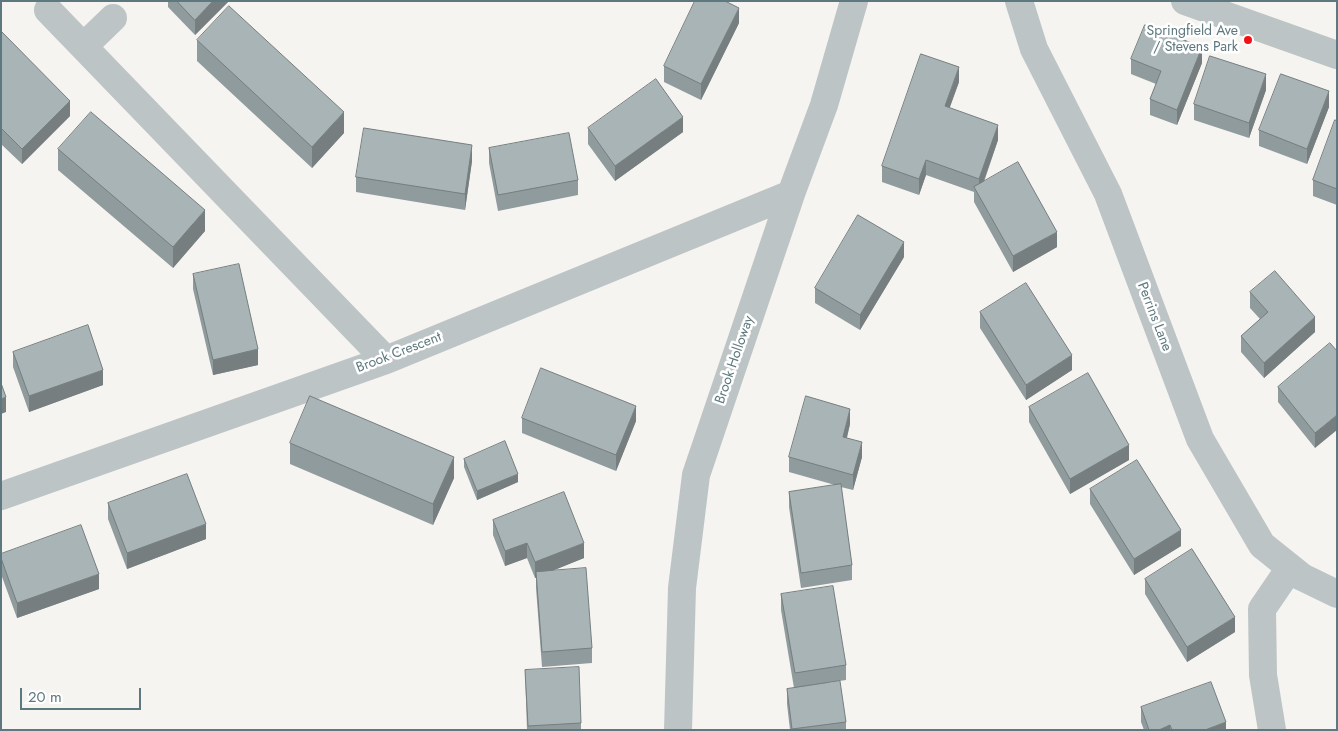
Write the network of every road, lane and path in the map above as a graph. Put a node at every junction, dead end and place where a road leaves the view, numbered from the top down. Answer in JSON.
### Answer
{"nodes":[{"id":1,"x":854,"y":1,"type":"edge"},
{"id":2,"x":1019,"y":1,"type":"edge"},
{"id":3,"x":1184,"y":1,"type":"edge"},
{"id":4,"x":48,"y":10,"type":"dead end"},
{"id":5,"x":113,"y":18,"type":"dead end"},
{"id":6,"x":84,"y":46,"type":"junction"},
{"id":7,"x":1337,"y":55,"type":"edge"},
{"id":8,"x":791,"y":194,"type":"junction"},
{"id":9,"x":386,"y":360,"type":"junction"},
{"id":10,"x":1,"y":496,"type":"edge"},
{"id":11,"x":1290,"y":568,"type":"junction"},
{"id":12,"x":1337,"y":594,"type":"edge"},
{"id":13,"x":678,"y":730,"type":"edge"},
{"id":14,"x":1272,"y":730,"type":"edge"}],
"edges":[{"from":1,"to":8,"type":"street","name":"Brook Holloway"},
{"from":2,"to":11,"type":"street","name":"Perrins Lane"},
{"from":3,"to":7,"type":"street"},
{"from":4,"to":6,"type":"street"},
{"from":5,"to":6,"type":"street"},
{"from":6,"to":9,"type":"street"},
{"from":8,"to":9,"type":"street","name":"Brook Crescent"},
{"from":8,"to":13,"type":"street","name":"Brook Holloway"},
{"from":9,"to":10,"type":"street","name":"Brook Crescent"},
{"from":11,"to":12,"type":"street","name":"Perrins Lane"},
{"from":11,"to":14,"type":"street"}]}
